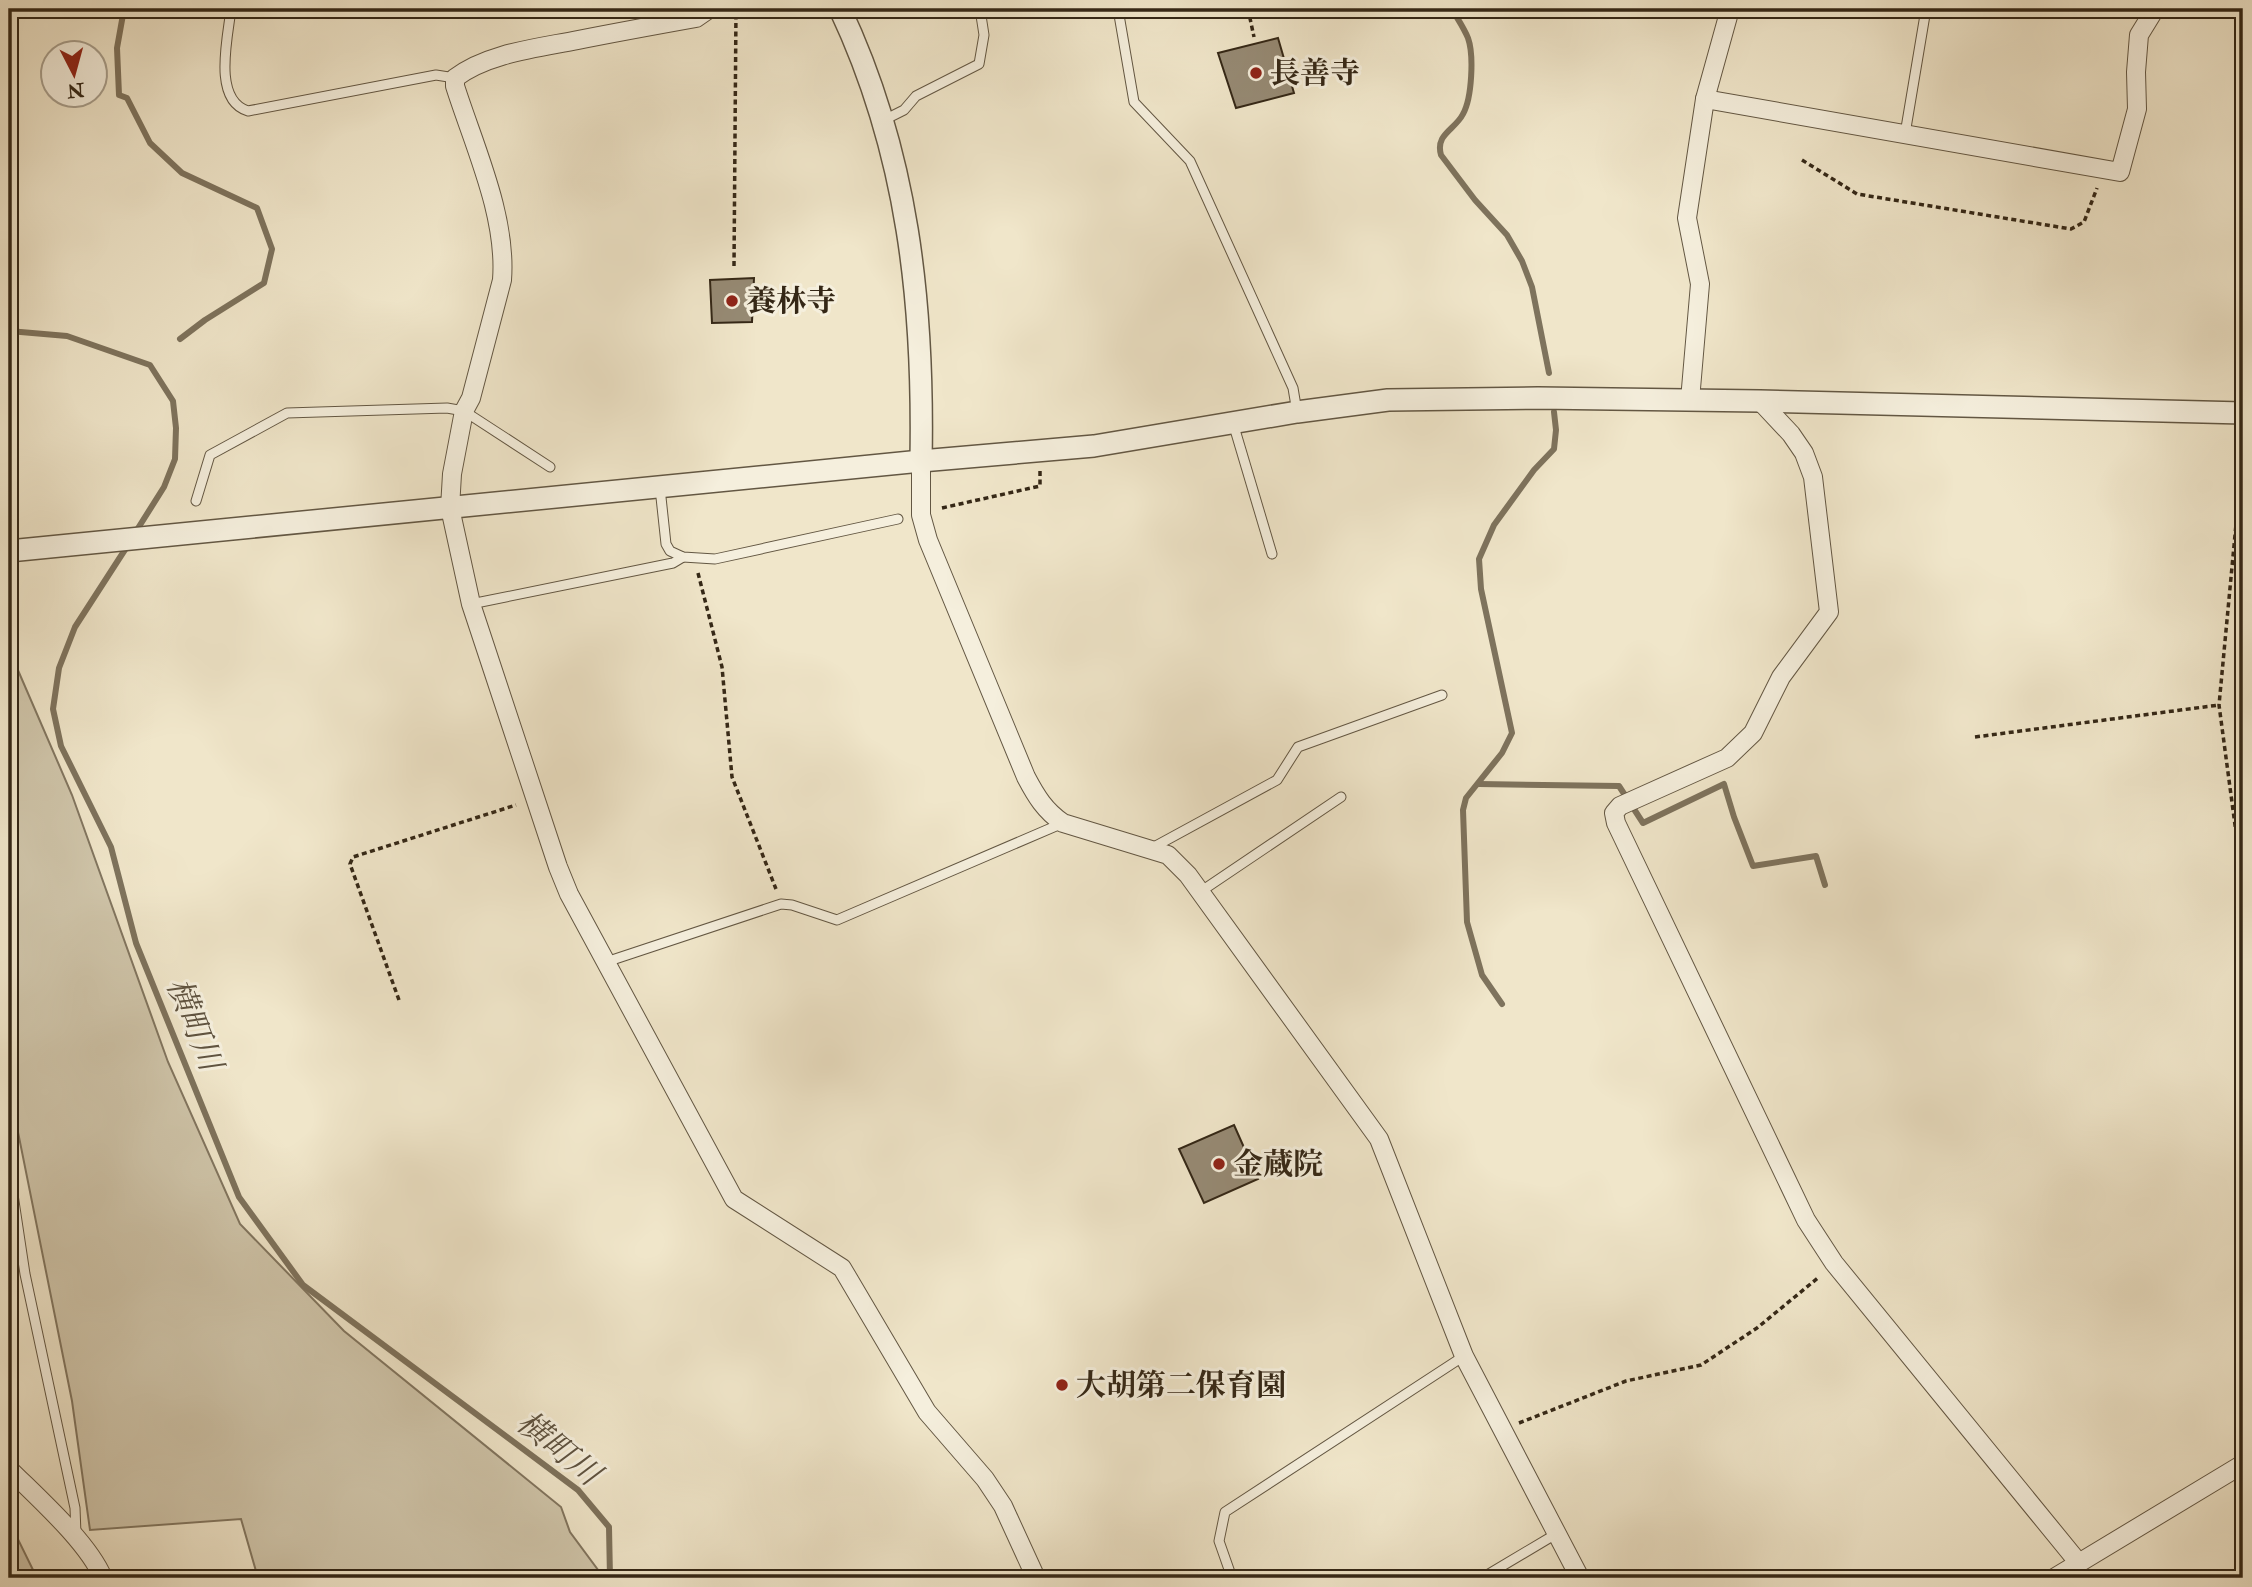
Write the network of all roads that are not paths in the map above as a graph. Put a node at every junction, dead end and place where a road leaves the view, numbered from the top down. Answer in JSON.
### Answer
{"nodes":[{"id":1,"x":231,"y":9,"type":"edge"},
{"id":2,"x":709,"y":9,"type":"edge"},
{"id":3,"x":841,"y":9,"type":"edge"},
{"id":4,"x":980,"y":9,"type":"edge"},
{"id":5,"x":1118,"y":9,"type":"edge"},
{"id":6,"x":1730,"y":9,"type":"edge"},
{"id":7,"x":1926,"y":9,"type":"edge"},
{"id":8,"x":2155,"y":9,"type":"edge"},
{"id":9,"x":454,"y":78,"type":"junction"},
{"id":10,"x":1705,"y":99,"type":"junction"},
{"id":11,"x":884,"y":120,"type":"junction"},
{"id":12,"x":1905,"y":134,"type":"junction"},
{"id":13,"x":1690,"y":400,"type":"junction"},
{"id":14,"x":1760,"y":401,"type":"junction"},
{"id":15,"x":464,"y":411,"type":"junction"},
{"id":16,"x":1297,"y":412,"type":"junction"},
{"id":17,"x":2243,"y":413,"type":"edge"},
{"id":18,"x":1233,"y":423,"type":"junction"},
{"id":19,"x":921,"y":461,"type":"junction"},
{"id":20,"x":550,"y":467,"type":"dead end"},
{"id":21,"x":660,"y":488,"type":"junction"},
{"id":22,"x":196,"y":502,"type":"dead end"},
{"id":23,"x":450,"y":508,"type":"junction"},
{"id":24,"x":898,"y":519,"type":"dead end"},
{"id":25,"x":9,"y":551,"type":"edge"},
{"id":26,"x":1272,"y":554,"type":"dead end"},
{"id":27,"x":688,"y":557,"type":"junction"},
{"id":28,"x":471,"y":604,"type":"junction"},
{"id":29,"x":1442,"y":695,"type":"dead end"},
{"id":30,"x":1341,"y":797,"type":"dead end"},
{"id":31,"x":1063,"y":823,"type":"junction"},
{"id":32,"x":1150,"y":849,"type":"junction"},
{"id":33,"x":1200,"y":892,"type":"junction"},
{"id":34,"x":606,"y":962,"type":"junction"},
{"id":35,"x":9,"y":1168,"type":"edge"},
{"id":36,"x":1464,"y":1356,"type":"junction"},
{"id":37,"x":2243,"y":1464,"type":"edge"},
{"id":38,"x":9,"y":1469,"type":"edge"},
{"id":39,"x":1556,"y":1534,"type":"junction"},
{"id":40,"x":76,"y":1539,"type":"junction"},
{"id":41,"x":2078,"y":1562,"type":"junction"},
{"id":42,"x":103,"y":1578,"type":"edge"},
{"id":43,"x":1036,"y":1578,"type":"edge"},
{"id":44,"x":1232,"y":1578,"type":"edge"},
{"id":45,"x":1482,"y":1578,"type":"edge"},
{"id":46,"x":1580,"y":1578,"type":"edge"},
{"id":47,"x":2054,"y":1578,"type":"edge"}],
"edges":[{"from":1,"to":9,"type":"lane"},
{"from":2,"to":9,"type":"street"},
{"from":3,"to":11,"type":"street"},
{"from":4,"to":11,"type":"lane"},
{"from":5,"to":16,"type":"lane"},
{"from":6,"to":10,"type":"street"},
{"from":7,"to":12,"type":"lane"},
{"from":8,"to":12,"type":"street"},
{"from":9,"to":15,"type":"street"},
{"from":10,"to":12,"type":"street"},
{"from":10,"to":13,"type":"street"},
{"from":11,"to":19,"type":"street"},
{"from":13,"to":14,"type":"street"},
{"from":13,"to":16,"type":"street"},
{"from":14,"to":17,"type":"street"},
{"from":14,"to":41,"type":"street"},
{"from":15,"to":20,"type":"lane"},
{"from":15,"to":22,"type":"lane"},
{"from":15,"to":23,"type":"street"},
{"from":16,"to":18,"type":"street"},
{"from":18,"to":19,"type":"street"},
{"from":18,"to":26,"type":"lane"},
{"from":19,"to":21,"type":"street"},
{"from":19,"to":31,"type":"street"},
{"from":21,"to":23,"type":"street"},
{"from":21,"to":27,"type":"lane"},
{"from":23,"to":25,"type":"street"},
{"from":23,"to":28,"type":"street"},
{"from":24,"to":27,"type":"lane"},
{"from":27,"to":28,"type":"lane"},
{"from":28,"to":34,"type":"street"},
{"from":29,"to":32,"type":"lane"},
{"from":30,"to":33,"type":"lane"},
{"from":31,"to":32,"type":"street"},
{"from":31,"to":34,"type":"lane"},
{"from":32,"to":33,"type":"street"},
{"from":33,"to":36,"type":"street"},
{"from":34,"to":43,"type":"street"},
{"from":35,"to":40,"type":"lane"},
{"from":36,"to":39,"type":"street"},
{"from":36,"to":44,"type":"lane"},
{"from":37,"to":41,"type":"street"},
{"from":38,"to":40,"type":"street"},
{"from":39,"to":45,"type":"lane"},
{"from":39,"to":46,"type":"street"},
{"from":40,"to":42,"type":"street"},
{"from":41,"to":47,"type":"street"}]}
